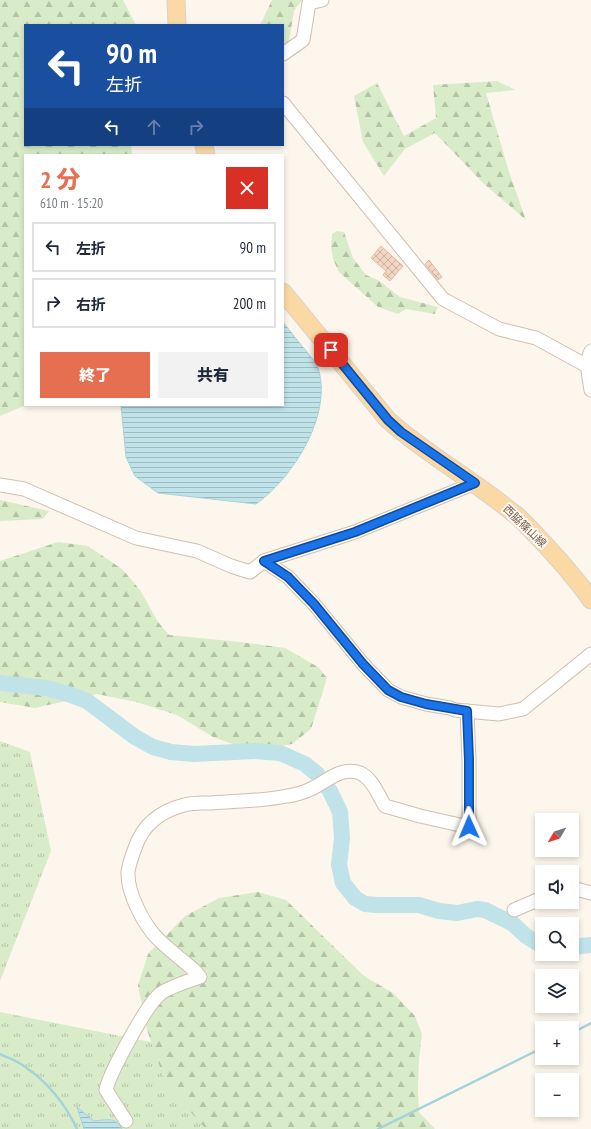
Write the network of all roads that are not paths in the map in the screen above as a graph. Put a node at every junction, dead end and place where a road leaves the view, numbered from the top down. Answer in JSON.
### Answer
{"nodes":[{"id":1,"x":176,"y":0,"type":"edge"},
{"id":2,"x":322,"y":0,"type":"edge"},
{"id":3,"x":177,"y":24,"type":"edge"},
{"id":4,"x":284,"y":53,"type":"edge"},
{"id":5,"x":284,"y":104,"type":"edge"},
{"id":6,"x":284,"y":293,"type":"edge"},
{"id":7,"x":591,"y":351,"type":"edge"},
{"id":8,"x":588,"y":366,"type":"junction"},
{"id":9,"x":591,"y":390,"type":"edge"},
{"id":10,"x":475,"y":483,"type":"junction"},
{"id":11,"x":0,"y":485,"type":"edge"},
{"id":12,"x":264,"y":561,"type":"junction"},
{"id":13,"x":591,"y":600,"type":"edge"},
{"id":14,"x":591,"y":654,"type":"edge"},
{"id":15,"x":467,"y":711,"type":"junction"},
{"id":16,"x":579,"y":890,"type":"edge"},
{"id":17,"x":591,"y":893,"type":"edge"},
{"id":18,"x":535,"y":901,"type":"edge"},
{"id":19,"x":514,"y":910,"type":"dead end"},
{"id":20,"x":126,"y":1121,"type":"dead end"}],
"edges":[{"from":1,"to":3,"type":"main road"},
{"from":2,"to":4,"type":"street"},
{"from":5,"to":8,"type":"street"},
{"from":6,"to":10,"type":"main road","name":"西脇篠山線"},
{"from":7,"to":8,"type":"street"},
{"from":8,"to":9,"type":"street"},
{"from":10,"to":12,"type":"street"},
{"from":10,"to":13,"type":"main road","name":"西脇篠山線"},
{"from":11,"to":12,"type":"street"},
{"from":12,"to":15,"type":"street"},
{"from":14,"to":15,"type":"street"},
{"from":15,"to":20,"type":"street"},
{"from":16,"to":17,"type":"street"},
{"from":18,"to":19,"type":"street"}]}
